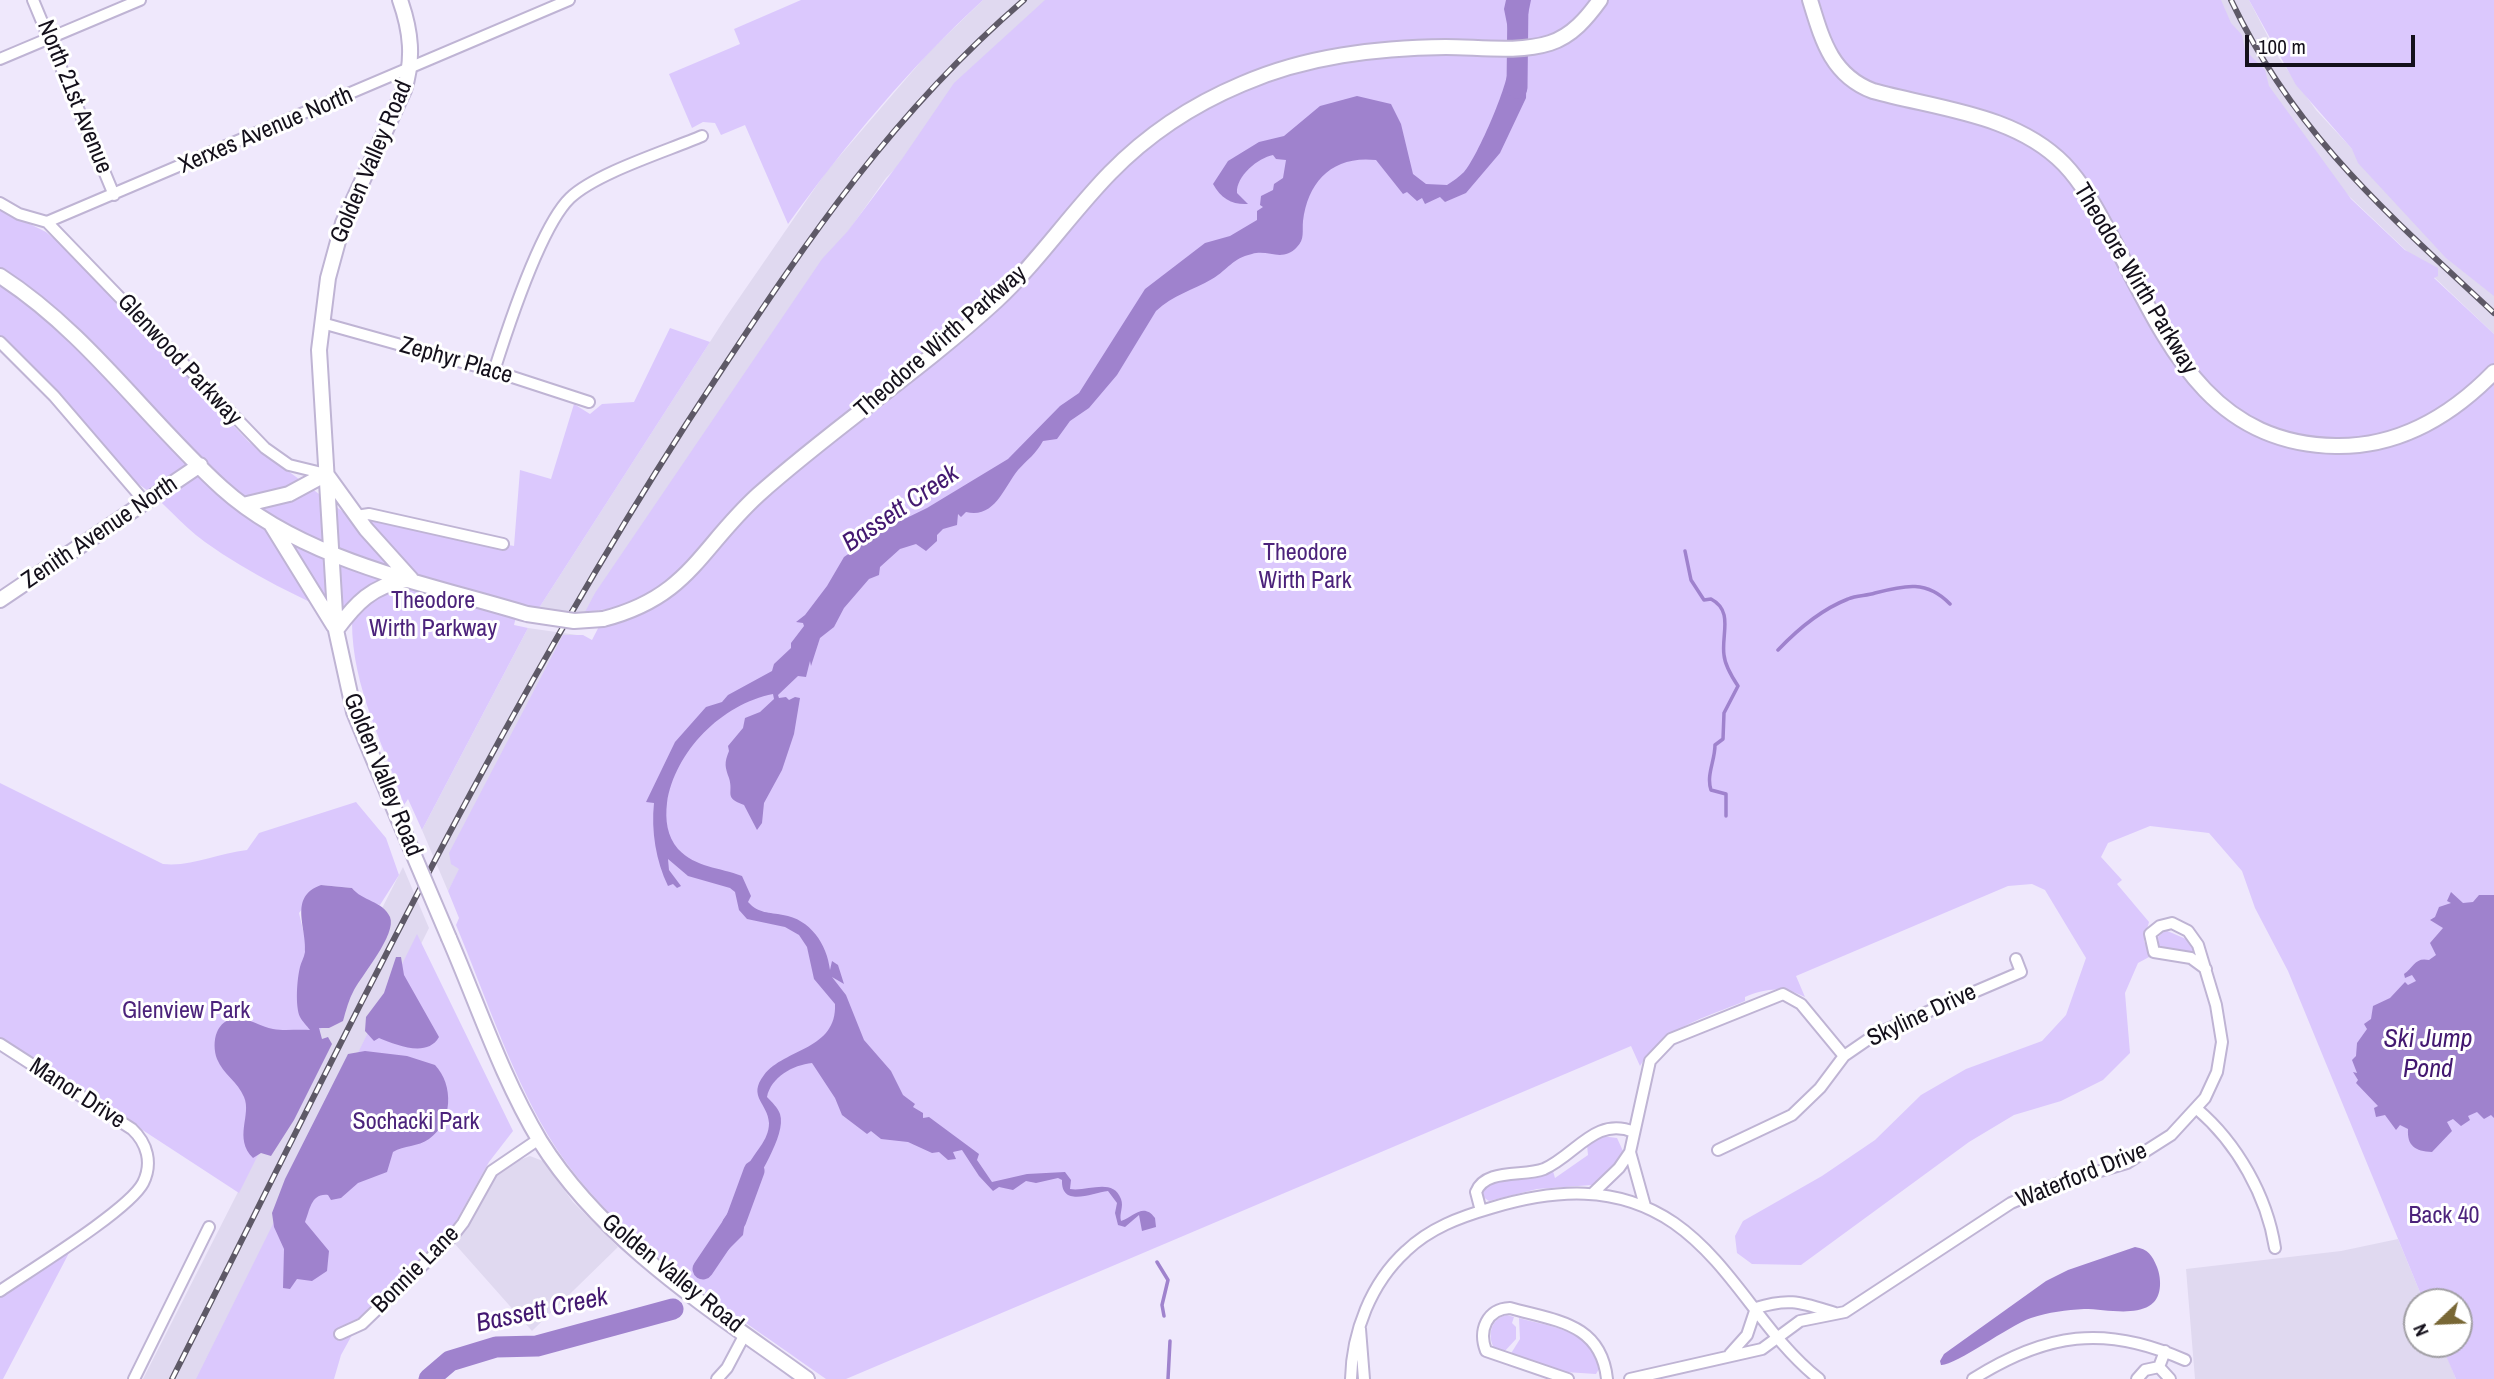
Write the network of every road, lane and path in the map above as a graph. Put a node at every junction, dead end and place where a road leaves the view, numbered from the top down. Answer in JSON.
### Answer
{"nodes":[{"id":1,"x":33,"y":0,"type":"edge"},
{"id":2,"x":140,"y":0,"type":"edge"},
{"id":3,"x":400,"y":0,"type":"edge"},
{"id":4,"x":569,"y":0,"type":"edge"},
{"id":5,"x":1601,"y":0,"type":"edge"},
{"id":6,"x":1810,"y":0,"type":"edge"},
{"id":7,"x":49,"y":38,"type":"junction"},
{"id":8,"x":0,"y":59,"type":"edge"},
{"id":9,"x":411,"y":68,"type":"junction"},
{"id":10,"x":702,"y":136,"type":"dead end"},
{"id":11,"x":114,"y":195,"type":"junction"},
{"id":12,"x":0,"y":203,"type":"edge"},
{"id":13,"x":47,"y":222,"type":"junction"},
{"id":14,"x":0,"y":276,"type":"edge"},
{"id":15,"x":322,"y":323,"type":"junction"},
{"id":16,"x":0,"y":342,"type":"edge"},
{"id":17,"x":494,"y":371,"type":"junction"},
{"id":18,"x":2494,"y":372,"type":"edge"},
{"id":19,"x":589,"y":402,"type":"dead end"},
{"id":20,"x":200,"y":465,"type":"junction"},
{"id":21,"x":326,"y":474,"type":"junction"},
{"id":22,"x":146,"y":503,"type":"junction"},
{"id":23,"x":243,"y":505,"type":"junction"},
{"id":24,"x":356,"y":516,"type":"junction"},
{"id":25,"x":271,"y":523,"type":"junction"},
{"id":26,"x":503,"y":544,"type":"dead end"},
{"id":27,"x":332,"y":555,"type":"junction"},
{"id":28,"x":411,"y":579,"type":"junction"},
{"id":29,"x":4,"y":593,"type":"edge"},
{"id":30,"x":337,"y":630,"type":"junction"},
{"id":31,"x":2016,"y":959,"type":"dead end"},
{"id":32,"x":2206,"y":969,"type":"junction"},
{"id":33,"x":0,"y":1044,"type":"edge"},
{"id":34,"x":1844,"y":1056,"type":"junction"},
{"id":35,"x":2197,"y":1109,"type":"junction"},
{"id":36,"x":1634,"y":1132,"type":"junction"},
{"id":37,"x":539,"y":1139,"type":"junction"},
{"id":38,"x":1718,"y":1150,"type":"dead end"},
{"id":39,"x":1630,"y":1152,"type":"junction"},
{"id":40,"x":1593,"y":1193,"type":"junction"},
{"id":41,"x":1645,"y":1206,"type":"junction"},
{"id":42,"x":1481,"y":1210,"type":"junction"},
{"id":43,"x":209,"y":1227,"type":"dead end"},
{"id":44,"x":2275,"y":1248,"type":"dead end"},
{"id":45,"x":0,"y":1291,"type":"edge"},
{"id":46,"x":1756,"y":1308,"type":"junction"},
{"id":47,"x":1838,"y":1314,"type":"junction"},
{"id":48,"x":1360,"y":1329,"type":"junction"},
{"id":49,"x":340,"y":1334,"type":"dead end"},
{"id":50,"x":745,"y":1334,"type":"junction"},
{"id":51,"x":1779,"y":1337,"type":"junction"},
{"id":52,"x":2165,"y":1351,"type":"junction"},
{"id":53,"x":1730,"y":1354,"type":"junction"},
{"id":54,"x":2185,"y":1360,"type":"dead end"},
{"id":55,"x":2159,"y":1367,"type":"junction"},
{"id":56,"x":134,"y":1379,"type":"edge"},
{"id":57,"x":717,"y":1379,"type":"edge"},
{"id":58,"x":807,"y":1379,"type":"edge"},
{"id":59,"x":1351,"y":1379,"type":"edge"},
{"id":60,"x":1364,"y":1379,"type":"edge"},
{"id":61,"x":1568,"y":1379,"type":"edge"},
{"id":62,"x":1607,"y":1379,"type":"edge"},
{"id":63,"x":1630,"y":1379,"type":"edge"},
{"id":64,"x":1819,"y":1379,"type":"edge"},
{"id":65,"x":1973,"y":1379,"type":"edge"},
{"id":66,"x":2137,"y":1379,"type":"edge"},
{"id":67,"x":2170,"y":1379,"type":"edge"}],
"edges":[{"from":1,"to":7,"type":"street","name":"North 21st Avenue"},
{"from":2,"to":7,"type":"street"},
{"from":3,"to":9,"type":"street","name":"Golden Valley Road"},
{"from":4,"to":9,"type":"street","name":"Xerxes Avenue North"},
{"from":5,"to":28,"type":"street","name":"Theodore Wirth Parkway","bridge":true},
{"from":6,"to":18,"type":"street","name":"Theodore Wirth Parkway"},
{"from":7,"to":8,"type":"street"},
{"from":7,"to":11,"type":"street","name":"North 21st Avenue"},
{"from":9,"to":11,"type":"street","name":"Xerxes Avenue North"},
{"from":9,"to":15,"type":"street","name":"Golden Valley Road"},
{"from":10,"to":17,"type":"street"},
{"from":11,"to":13,"type":"street","name":"Xerxes Avenue North"},
{"from":12,"to":13,"type":"street"},
{"from":13,"to":21,"type":"street","name":"Glenwood Parkway"},
{"from":14,"to":20,"type":"street","name":"Theodore Wirth Parkway"},
{"from":15,"to":17,"type":"street","name":"Zephyr Place"},
{"from":15,"to":21,"type":"street","name":"Golden Valley Road"},
{"from":16,"to":22,"type":"street"},
{"from":17,"to":19,"type":"street","name":"Zephyr Place"},
{"from":20,"to":22,"type":"street","name":"Zenith Avenue North"},
{"from":20,"to":23,"type":"street","name":"Theodore Wirth Parkway"},
{"from":21,"to":23,"type":"street"},
{"from":21,"to":24,"type":"street"},
{"from":21,"to":27,"type":"street","name":"Golden Valley Road"},
{"from":22,"to":29,"type":"street","name":"Zenith Avenue North"},
{"from":23,"to":25,"type":"street","name":"Theodore Wirth Parkway"},
{"from":24,"to":26,"type":"street"},
{"from":24,"to":28,"type":"street"},
{"from":25,"to":27,"type":"street","name":"Theodore Wirth Parkway"},
{"from":25,"to":30,"type":"street"},
{"from":27,"to":28,"type":"street","name":"Theodore Wirth Parkway"},
{"from":27,"to":30,"type":"street","name":"Golden Valley Road"},
{"from":28,"to":30,"type":"street"},
{"from":30,"to":37,"type":"street","name":"Golden Valley Road","bridge":true},
{"from":31,"to":34,"type":"street","name":"Skyline Drive"},
{"from":32,"to":32,"type":"street","name":"Waterford Drive"},
{"from":32,"to":35,"type":"street","name":"Waterford Drive"},
{"from":33,"to":45,"type":"street","name":"Manor Drive"},
{"from":34,"to":36,"type":"street"},
{"from":34,"to":38,"type":"street","name":"Skyline Drive"},
{"from":35,"to":44,"type":"street"},
{"from":35,"to":47,"type":"street","name":"Waterford Drive"},
{"from":36,"to":39,"type":"street"},
{"from":36,"to":42,"type":"street"},
{"from":37,"to":49,"type":"street","name":"Bonnie Lane"},
{"from":37,"to":50,"type":"street","name":"Golden Valley Road"},
{"from":39,"to":40,"type":"street"},
{"from":39,"to":41,"type":"street"},
{"from":40,"to":41,"type":"street"},
{"from":40,"to":42,"type":"street"},
{"from":41,"to":46,"type":"street"},
{"from":42,"to":48,"type":"street"},
{"from":43,"to":56,"type":"street"},
{"from":46,"to":47,"type":"street"},
{"from":46,"to":51,"type":"street"},
{"from":46,"to":53,"type":"street"},
{"from":47,"to":51,"type":"street","name":"Waterford Drive"},
{"from":48,"to":59,"type":"street"},
{"from":48,"to":60,"type":"street"},
{"from":50,"to":57,"type":"street"},
{"from":50,"to":58,"type":"street","name":"Golden Valley Road"},
{"from":51,"to":53,"type":"street","name":"Waterford Drive"},
{"from":51,"to":64,"type":"street"},
{"from":52,"to":54,"type":"street"},
{"from":52,"to":55,"type":"street"},
{"from":52,"to":65,"type":"street"},
{"from":53,"to":63,"type":"street","name":"Waterford Drive"},
{"from":55,"to":66,"type":"street"},
{"from":55,"to":67,"type":"street"},
{"from":61,"to":62,"type":"street"}]}
